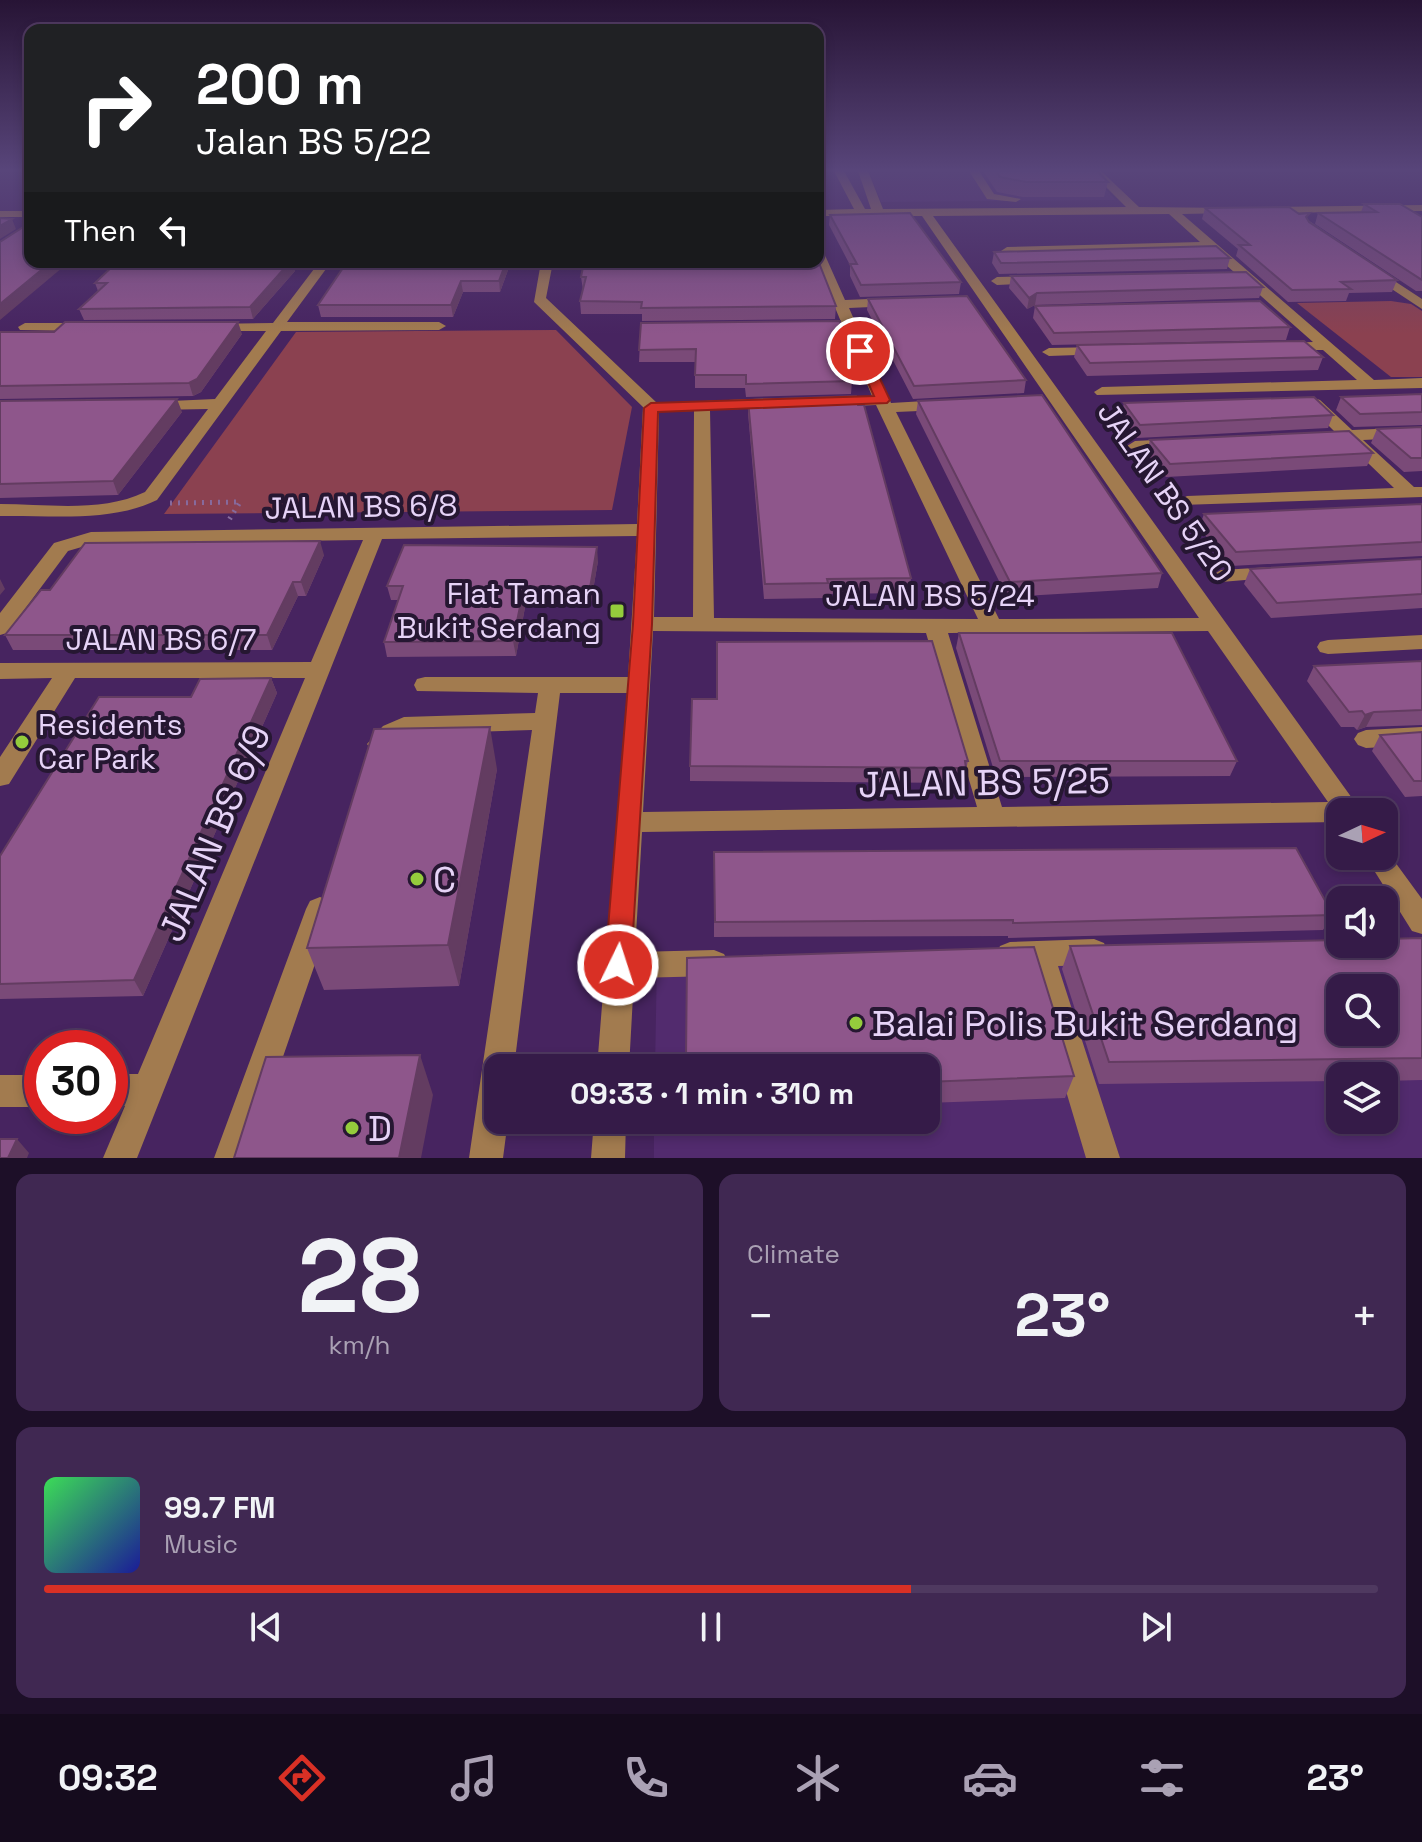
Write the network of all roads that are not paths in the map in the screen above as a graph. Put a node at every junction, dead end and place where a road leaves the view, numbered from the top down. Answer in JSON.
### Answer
{"nodes":[{"id":1,"x":933,"y":225,"type":"edge"},
{"id":2,"x":1188,"y":225,"type":"edge"},
{"id":3,"x":1210,"y":245,"type":"junction"},
{"id":4,"x":1007,"y":251,"type":"edge"},
{"id":5,"x":1360,"y":262,"type":"edge"},
{"id":6,"x":320,"y":268,"type":"edge"},
{"id":7,"x":546,"y":268,"type":"edge"},
{"id":8,"x":820,"y":268,"type":"edge"},
{"id":9,"x":1229,"y":276,"type":"edge"},
{"id":10,"x":1244,"y":276,"type":"junction"},
{"id":11,"x":1059,"y":280,"type":"edge"},
{"id":12,"x":997,"y":281,"type":"dead end"},
{"id":13,"x":913,"y":302,"type":"edge"},
{"id":14,"x":840,"y":304,"type":"junction"},
{"id":15,"x":1263,"y":305,"type":"edge"},
{"id":16,"x":1278,"y":305,"type":"junction"},
{"id":17,"x":1422,"y":305,"type":"edge"},
{"id":18,"x":439,"y":326,"type":"dead end"},
{"id":19,"x":25,"y":327,"type":"dead end"},
{"id":20,"x":104,"y":327,"type":"edge"},
{"id":21,"x":199,"y":327,"type":"edge"},
{"id":22,"x":278,"y":327,"type":"junction"},
{"id":23,"x":1326,"y":346,"type":"junction"},
{"id":24,"x":1264,"y":347,"type":"edge"},
{"id":25,"x":1110,"y":351,"type":"edge"},
{"id":26,"x":1049,"y":352,"type":"dead end"},
{"id":27,"x":1422,"y":383,"type":"edge"},
{"id":28,"x":1370,"y":384,"type":"junction"},
{"id":29,"x":1297,"y":386,"type":"junction"},
{"id":30,"x":1102,"y":392,"type":"dead end"},
{"id":31,"x":218,"y":404,"type":"junction"},
{"id":32,"x":885,"y":404,"type":"junction"},
{"id":33,"x":964,"y":404,"type":"edge"},
{"id":34,"x":140,"y":405,"type":"edge"},
{"id":35,"x":702,"y":405,"type":"junction"},
{"id":36,"x":651,"y":408,"type":"junction"},
{"id":37,"x":1422,"y":432,"type":"edge"},
{"id":38,"x":1349,"y":435,"type":"junction"},
{"id":39,"x":1318,"y":437,"type":"edge"},
{"id":40,"x":1196,"y":443,"type":"edge"},
{"id":41,"x":1135,"y":446,"type":"dead end"},
{"id":42,"x":1416,"y":492,"type":"edge"},
{"id":43,"x":1187,"y":501,"type":"dead end"},
{"id":44,"x":0,"y":510,"type":"edge"},
{"id":45,"x":647,"y":530,"type":"junction"},
{"id":46,"x":374,"y":536,"type":"junction"},
{"id":47,"x":1298,"y":572,"type":"edge"},
{"id":48,"x":1221,"y":576,"type":"dead end"},
{"id":49,"x":704,"y":623,"type":"junction"},
{"id":50,"x":643,"y":624,"type":"junction"},
{"id":51,"x":1217,"y":624,"type":"junction"},
{"id":52,"x":991,"y":625,"type":"junction"},
{"id":53,"x":935,"y":626,"type":"junction"},
{"id":54,"x":0,"y":628,"type":"edge"},
{"id":55,"x":1422,"y":642,"type":"edge"},
{"id":56,"x":1328,"y":647,"type":"dead end"},
{"id":57,"x":321,"y":670,"type":"junction"},
{"id":58,"x":0,"y":671,"type":"edge"},
{"id":59,"x":68,"y":671,"type":"junction"},
{"id":60,"x":425,"y":685,"type":"dead end"},
{"id":61,"x":550,"y":685,"type":"junction"},
{"id":62,"x":638,"y":685,"type":"junction"},
{"id":63,"x":545,"y":721,"type":"junction"},
{"id":64,"x":1422,"y":736,"type":"edge"},
{"id":65,"x":1366,"y":739,"type":"dead end"},
{"id":66,"x":369,"y":772,"type":"edge"},
{"id":67,"x":0,"y":777,"type":"edge"},
{"id":68,"x":1339,"y":798,"type":"edge"},
{"id":69,"x":1326,"y":812,"type":"edge"},
{"id":70,"x":993,"y":819,"type":"junction"},
{"id":71,"x":629,"y":822,"type":"junction"},
{"id":72,"x":1385,"y":870,"type":"edge"},
{"id":73,"x":327,"y":891,"type":"edge"},
{"id":74,"x":1417,"y":936,"type":"edge"},
{"id":75,"x":1120,"y":952,"type":"edge"},
{"id":76,"x":1040,"y":954,"type":"junction"},
{"id":77,"x":977,"y":956,"type":"edge"},
{"id":78,"x":743,"y":962,"type":"edge"},
{"id":79,"x":618,"y":965,"type":"junction"},
{"id":80,"x":500,"y":1054,"type":"edge"},
{"id":81,"x":614,"y":1054,"type":"edge"},
{"id":82,"x":128,"y":1090,"type":"edge"},
{"id":83,"x":146,"y":1090,"type":"junction"},
{"id":84,"x":0,"y":1091,"type":"edge"},
{"id":85,"x":24,"y":1091,"type":"edge"},
{"id":86,"x":489,"y":1134,"type":"edge"},
{"id":87,"x":609,"y":1134,"type":"edge"},
{"id":88,"x":120,"y":1158,"type":"edge"},
{"id":89,"x":231,"y":1158,"type":"edge"},
{"id":90,"x":486,"y":1158,"type":"edge"},
{"id":91,"x":608,"y":1158,"type":"edge"},
{"id":92,"x":1103,"y":1158,"type":"edge"}],
"edges":[{"from":1,"to":51,"type":"street","name":"JALAN BS 5/20"},
{"from":2,"to":3,"type":"street"},
{"from":3,"to":4,"type":"street"},
{"from":3,"to":10,"type":"street"},
{"from":5,"to":17,"type":"street"},
{"from":6,"to":22,"type":"street"},
{"from":7,"to":36,"type":"street"},
{"from":8,"to":14,"type":"street"},
{"from":9,"to":10,"type":"street"},
{"from":10,"to":16,"type":"street"},
{"from":11,"to":12,"type":"street"},
{"from":13,"to":14,"type":"street"},
{"from":14,"to":32,"type":"street"},
{"from":15,"to":16,"type":"street"},
{"from":16,"to":23,"type":"street"},
{"from":18,"to":22,"type":"street"},
{"from":19,"to":20,"type":"street"},
{"from":21,"to":22,"type":"street"},
{"from":22,"to":31,"type":"street"},
{"from":23,"to":24,"type":"street"},
{"from":23,"to":28,"type":"street"},
{"from":25,"to":26,"type":"street"},
{"from":27,"to":28,"type":"street"},
{"from":28,"to":29,"type":"street"},
{"from":29,"to":30,"type":"street"},
{"from":29,"to":38,"type":"street"},
{"from":31,"to":34,"type":"street"},
{"from":31,"to":44,"type":"street"},
{"from":32,"to":33,"type":"street"},
{"from":32,"to":35,"type":"street"},
{"from":32,"to":52,"type":"street"},
{"from":35,"to":36,"type":"street"},
{"from":35,"to":49,"type":"street"},
{"from":36,"to":45,"type":"street"},
{"from":37,"to":38,"type":"street"},
{"from":38,"to":39,"type":"street"},
{"from":38,"to":42,"type":"street"},
{"from":40,"to":41,"type":"street"},
{"from":42,"to":43,"type":"street"},
{"from":45,"to":46,"type":"street","name":"JALAN BS 6/8"},
{"from":45,"to":50,"type":"street"},
{"from":46,"to":54,"type":"street","name":"JALAN BS 6/8"},
{"from":46,"to":57,"type":"street","name":"JALAN BS 6/9"},
{"from":47,"to":48,"type":"street"},
{"from":49,"to":50,"type":"street","name":"JALAN BS 5/24"},
{"from":49,"to":53,"type":"street","name":"JALAN BS 5/24"},
{"from":50,"to":62,"type":"street"},
{"from":51,"to":52,"type":"street","name":"JALAN BS 5/24"},
{"from":51,"to":68,"type":"street","name":"JALAN BS 5/20"},
{"from":52,"to":53,"type":"street","name":"JALAN BS 5/24"},
{"from":53,"to":70,"type":"street"},
{"from":55,"to":56,"type":"street"},
{"from":57,"to":59,"type":"street","name":"JALAN BS 6/7"},
{"from":57,"to":83,"type":"street","name":"JALAN BS 6/9"},
{"from":58,"to":59,"type":"street","name":"JALAN BS 6/7"},
{"from":59,"to":67,"type":"street"},
{"from":60,"to":61,"type":"street"},
{"from":61,"to":62,"type":"street"},
{"from":61,"to":63,"type":"street"},
{"from":62,"to":71,"type":"street"},
{"from":63,"to":66,"type":"street"},
{"from":63,"to":80,"type":"street"},
{"from":64,"to":65,"type":"street"},
{"from":69,"to":70,"type":"street","name":"JALAN BS 5/25"},
{"from":70,"to":71,"type":"street","name":"JALAN BS 5/25"},
{"from":71,"to":79,"type":"street"},
{"from":72,"to":74,"type":"street"},
{"from":73,"to":89,"type":"street"},
{"from":75,"to":76,"type":"street"},
{"from":76,"to":77,"type":"street"},
{"from":76,"to":92,"type":"street"},
{"from":78,"to":79,"type":"street"},
{"from":79,"to":81,"type":"street"},
{"from":82,"to":83,"type":"street"},
{"from":83,"to":88,"type":"street","name":"JALAN BS 6/9"},
{"from":84,"to":85,"type":"street"},
{"from":86,"to":90,"type":"street"},
{"from":87,"to":91,"type":"street"}]}
